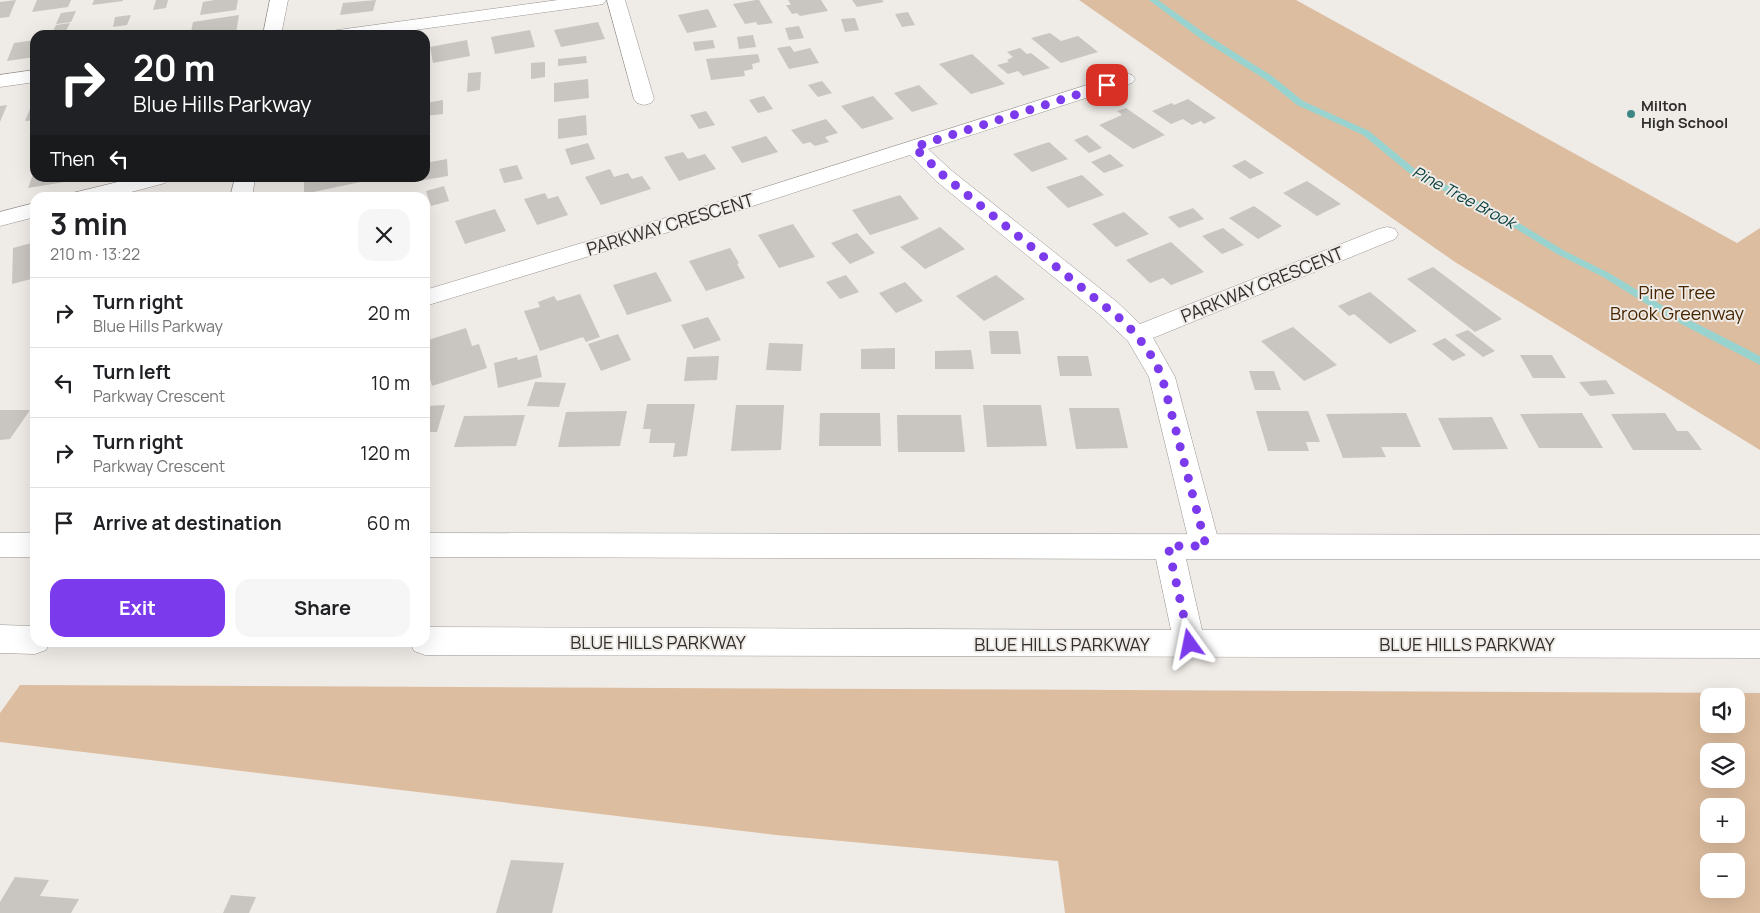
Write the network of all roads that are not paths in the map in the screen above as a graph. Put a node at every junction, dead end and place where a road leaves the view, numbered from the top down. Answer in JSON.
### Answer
{"nodes":[{"id":1,"x":278,"y":0,"type":"edge"},
{"id":2,"x":597,"y":0,"type":"edge"},
{"id":3,"x":616,"y":0,"type":"edge"},
{"id":4,"x":273,"y":30,"type":"edge"},
{"id":5,"x":375,"y":30,"type":"edge"},
{"id":6,"x":30,"y":77,"type":"edge"},
{"id":7,"x":1125,"y":79,"type":"dead end"},
{"id":8,"x":0,"y":81,"type":"edge"},
{"id":9,"x":644,"y":99,"type":"dead end"},
{"id":10,"x":914,"y":147,"type":"junction"},
{"id":11,"x":142,"y":182,"type":"edge"},
{"id":12,"x":104,"y":192,"type":"edge"},
{"id":13,"x":30,"y":211,"type":"edge"},
{"id":14,"x":0,"y":219,"type":"edge"},
{"id":15,"x":1387,"y":234,"type":"dead end"},
{"id":16,"x":430,"y":296,"type":"edge"},
{"id":17,"x":1137,"y":335,"type":"junction"},
{"id":18,"x":0,"y":545,"type":"edge"},
{"id":19,"x":30,"y":545,"type":"edge"},
{"id":20,"x":430,"y":545,"type":"edge"},
{"id":21,"x":1168,"y":546,"type":"junction"},
{"id":22,"x":1206,"y":546,"type":"junction"},
{"id":23,"x":1760,"y":546,"type":"edge"},
{"id":24,"x":0,"y":639,"type":"edge"},
{"id":25,"x":30,"y":640,"type":"edge"},
{"id":26,"x":430,"y":641,"type":"edge"},
{"id":27,"x":1190,"y":644,"type":"junction"},
{"id":28,"x":1760,"y":644,"type":"edge"}],
"edges":[{"from":1,"to":4,"type":"street"},
{"from":2,"to":5,"type":"street"},
{"from":3,"to":9,"type":"street"},
{"from":6,"to":8,"type":"street"},
{"from":7,"to":10,"type":"street","name":"PARKWAY CRESCENT"},
{"from":10,"to":16,"type":"street","name":"PARKWAY CRESCENT"},
{"from":10,"to":17,"type":"street"},
{"from":11,"to":12,"type":"street"},
{"from":13,"to":14,"type":"street"},
{"from":15,"to":17,"type":"street","name":"PARKWAY CRESCENT"},
{"from":17,"to":22,"type":"street"},
{"from":18,"to":19,"type":"street"},
{"from":20,"to":21,"type":"street"},
{"from":21,"to":22,"type":"street"},
{"from":21,"to":27,"type":"street"},
{"from":22,"to":23,"type":"street"},
{"from":24,"to":25,"type":"street"},
{"from":26,"to":27,"type":"street","name":"BLUE HILLS PARKWAY"},
{"from":27,"to":28,"type":"street","name":"BLUE HILLS PARKWAY"}]}
